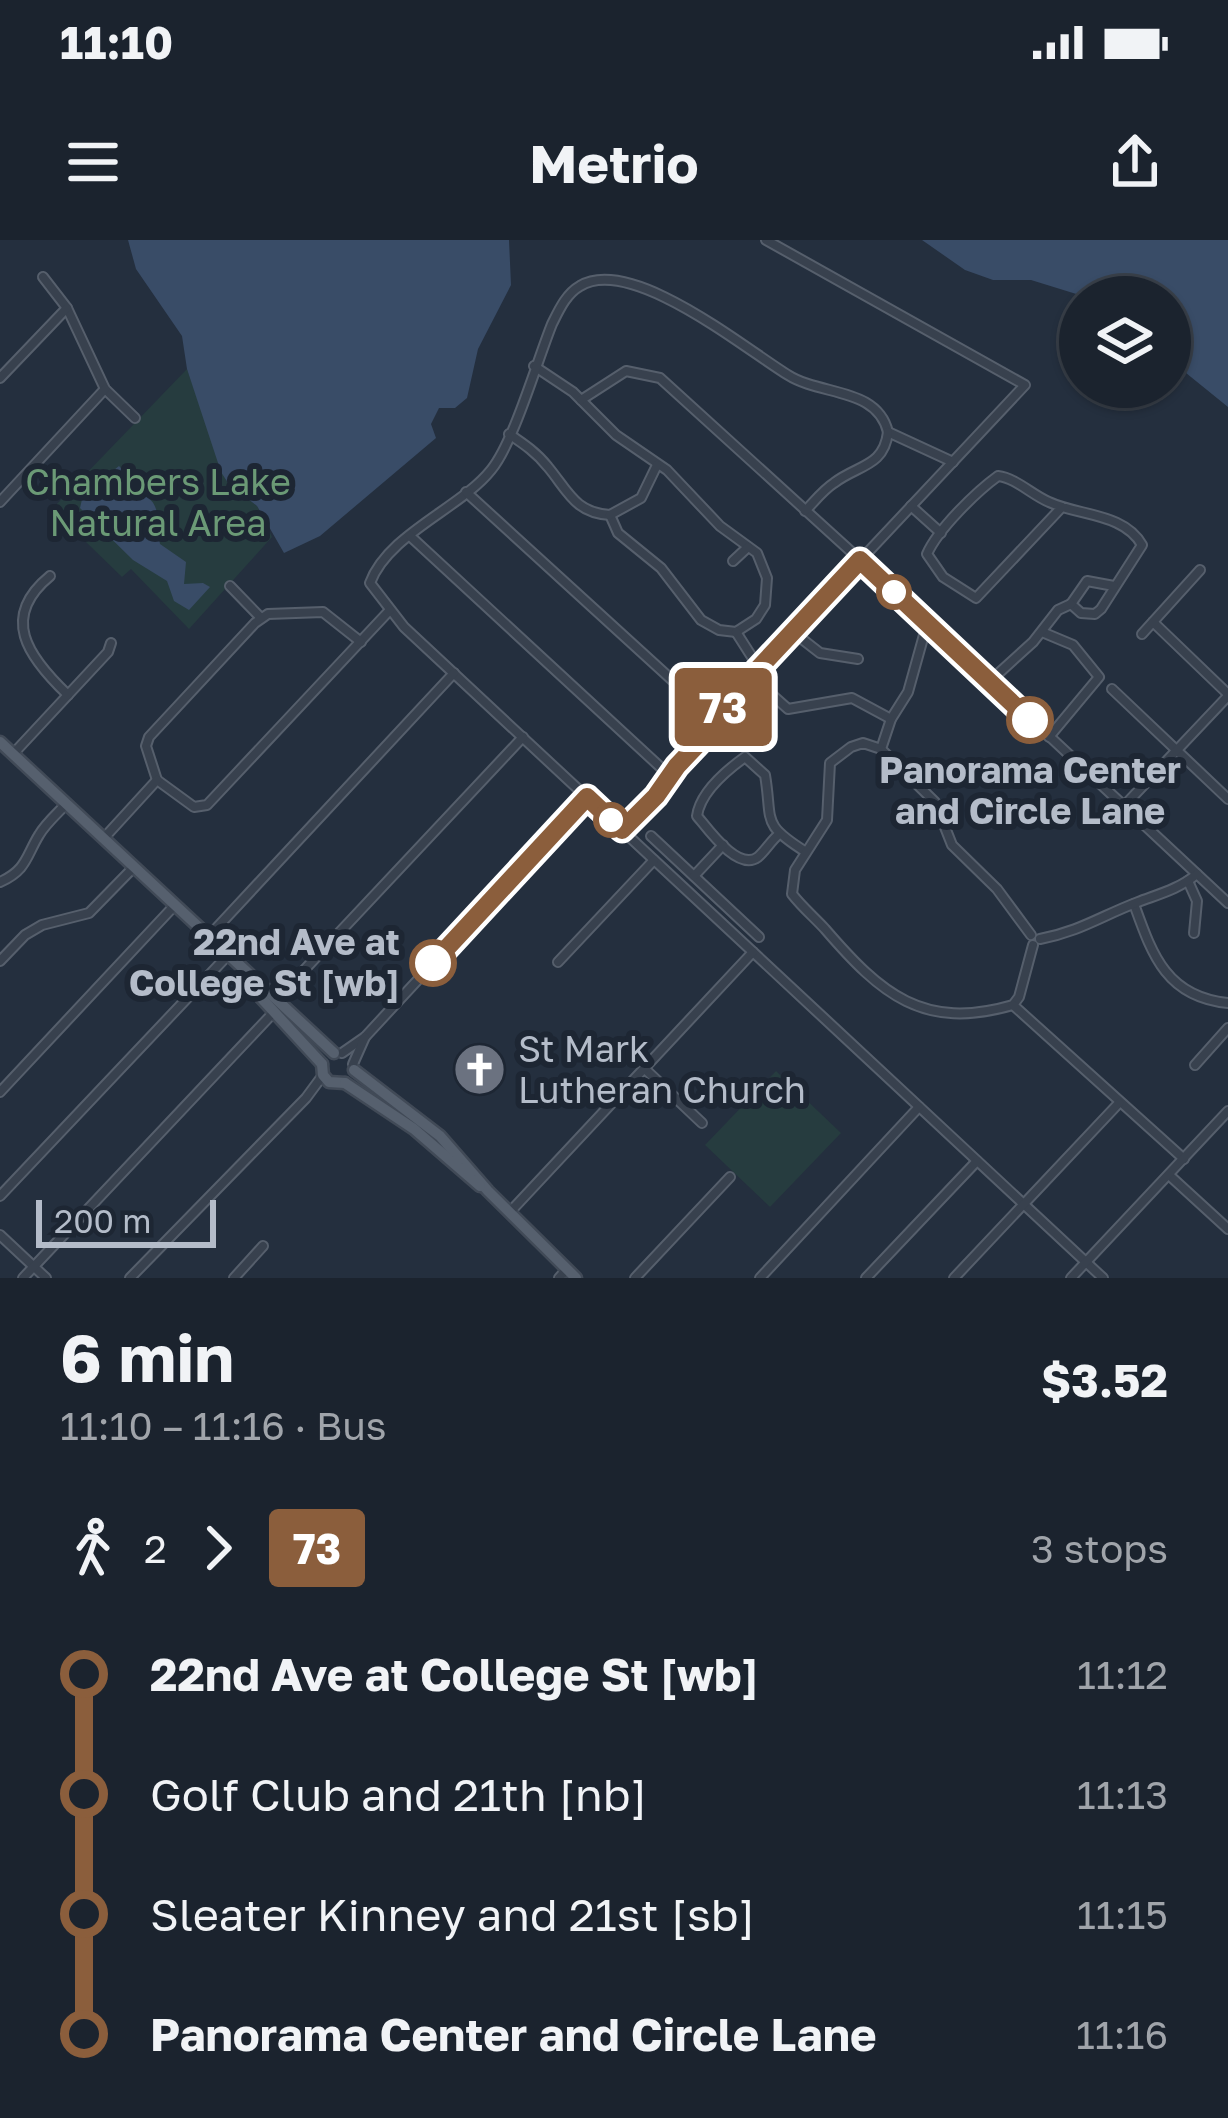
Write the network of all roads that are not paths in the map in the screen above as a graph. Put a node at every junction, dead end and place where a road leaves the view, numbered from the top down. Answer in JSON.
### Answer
{"nodes":[{"id":1,"x":766,"y":240,"type":"edge"},
{"id":2,"x":43,"y":277,"type":"dead end"},
{"id":3,"x":67,"y":308,"type":"junction"},
{"id":4,"x":534,"y":366,"type":"junction"},
{"id":5,"x":0,"y":378,"type":"edge"},
{"id":6,"x":105,"y":388,"type":"junction"},
{"id":7,"x":581,"y":400,"type":"junction"},
{"id":8,"x":135,"y":418,"type":"dead end"},
{"id":9,"x":888,"y":432,"type":"junction"},
{"id":10,"x":509,"y":434,"type":"junction"},
{"id":11,"x":953,"y":462,"type":"junction"},
{"id":12,"x":657,"y":465,"type":"junction"},
{"id":13,"x":466,"y":493,"type":"junction"},
{"id":14,"x":0,"y":502,"type":"edge"},
{"id":15,"x":910,"y":506,"type":"junction"},
{"id":16,"x":1062,"y":507,"type":"junction"},
{"id":17,"x":805,"y":511,"type":"junction"},
{"id":18,"x":610,"y":514,"type":"junction"},
{"id":19,"x":941,"y":533,"type":"junction"},
{"id":20,"x":410,"y":536,"type":"junction"},
{"id":21,"x":748,"y":548,"type":"junction"},
{"id":22,"x":860,"y":560,"type":"junction"},
{"id":23,"x":734,"y":561,"type":"dead end"},
{"id":24,"x":1200,"y":571,"type":"dead end"},
{"id":25,"x":50,"y":576,"type":"dead end"},
{"id":26,"x":230,"y":586,"type":"dead end"},
{"id":27,"x":1114,"y":586,"type":"junction"},
{"id":28,"x":1071,"y":604,"type":"junction"},
{"id":29,"x":11,"y":609,"type":"dead end"},
{"id":30,"x":390,"y":610,"type":"junction"},
{"id":31,"x":261,"y":618,"type":"junction"},
{"id":32,"x":1154,"y":622,"type":"junction"},
{"id":33,"x":927,"y":624,"type":"junction"},
{"id":34,"x":736,"y":632,"type":"junction"},
{"id":35,"x":793,"y":632,"type":"junction"},
{"id":36,"x":1042,"y":632,"type":"junction"},
{"id":37,"x":1142,"y":634,"type":"dead end"},
{"id":38,"x":361,"y":642,"type":"junction"},
{"id":39,"x":111,"y":643,"type":"dead end"},
{"id":40,"x":15,"y":645,"type":"dead end"},
{"id":41,"x":858,"y":659,"type":"dead end"},
{"id":42,"x":759,"y":668,"type":"junction"},
{"id":43,"x":454,"y":673,"type":"junction"},
{"id":44,"x":751,"y":676,"type":"junction"},
{"id":45,"x":989,"y":682,"type":"junction"},
{"id":46,"x":1112,"y":689,"type":"dead end"},
{"id":47,"x":1228,"y":694,"type":"edge"},
{"id":48,"x":68,"y":695,"type":"junction"},
{"id":49,"x":891,"y":719,"type":"junction"},
{"id":50,"x":717,"y":722,"type":"junction"},
{"id":51,"x":523,"y":737,"type":"junction"},
{"id":52,"x":1048,"y":737,"type":"junction"},
{"id":53,"x":0,"y":742,"type":"edge"},
{"id":54,"x":881,"y":748,"type":"junction"},
{"id":55,"x":1176,"y":751,"type":"junction"},
{"id":56,"x":13,"y":754,"type":"junction"},
{"id":57,"x":670,"y":776,"type":"junction"},
{"id":58,"x":157,"y":780,"type":"junction"},
{"id":59,"x":587,"y":797,"type":"junction"},
{"id":60,"x":1228,"y":799,"type":"edge"},
{"id":61,"x":67,"y":803,"type":"junction"},
{"id":62,"x":1124,"y":807,"type":"junction"},
{"id":63,"x":622,"y":830,"type":"junction"},
{"id":64,"x":778,"y":835,"type":"junction"},
{"id":65,"x":651,"y":836,"type":"dead end"},
{"id":66,"x":104,"y":838,"type":"junction"},
{"id":67,"x":723,"y":845,"type":"junction"},
{"id":68,"x":806,"y":852,"type":"junction"},
{"id":69,"x":654,"y":860,"type":"junction"},
{"id":70,"x":135,"y":866,"type":"junction"},
{"id":71,"x":1198,"y":874,"type":"junction"},
{"id":72,"x":694,"y":876,"type":"junction"},
{"id":73,"x":1188,"y":881,"type":"junction"},
{"id":74,"x":0,"y":882,"type":"edge"},
{"id":75,"x":1227,"y":900,"type":"edge"},
{"id":76,"x":176,"y":904,"type":"junction"},
{"id":77,"x":1134,"y":904,"type":"junction"},
{"id":78,"x":1194,"y":933,"type":"dead end"},
{"id":79,"x":210,"y":935,"type":"junction"},
{"id":80,"x":759,"y":937,"type":"dead end"},
{"id":81,"x":1035,"y":940,"type":"junction"},
{"id":82,"x":753,"y":952,"type":"junction"},
{"id":83,"x":229,"y":954,"type":"junction"},
{"id":84,"x":0,"y":961,"type":"edge"},
{"id":85,"x":558,"y":962,"type":"dead end"},
{"id":86,"x":1228,"y":1003,"type":"edge"},
{"id":87,"x":1012,"y":1005,"type":"junction"},
{"id":88,"x":275,"y":1006,"type":"junction"},
{"id":89,"x":1228,"y":1028,"type":"edge"},
{"id":90,"x":364,"y":1037,"type":"junction"},
{"id":91,"x":338,"y":1053,"type":"junction"},
{"id":92,"x":1195,"y":1065,"type":"dead end"},
{"id":93,"x":354,"y":1067,"type":"junction"},
{"id":94,"x":646,"y":1070,"type":"junction"},
{"id":95,"x":331,"y":1077,"type":"junction"},
{"id":96,"x":0,"y":1092,"type":"edge"},
{"id":97,"x":1119,"y":1103,"type":"junction"},
{"id":98,"x":920,"y":1107,"type":"junction"},
{"id":99,"x":1228,"y":1111,"type":"edge"},
{"id":100,"x":702,"y":1123,"type":"dead end"},
{"id":101,"x":1184,"y":1159,"type":"junction"},
{"id":102,"x":977,"y":1162,"type":"junction"},
{"id":103,"x":1169,"y":1175,"type":"junction"},
{"id":104,"x":730,"y":1177,"type":"dead end"},
{"id":105,"x":488,"y":1191,"type":"junction"},
{"id":106,"x":0,"y":1196,"type":"edge"},
{"id":107,"x":1023,"y":1204,"type":"junction"},
{"id":108,"x":510,"y":1211,"type":"junction"},
{"id":109,"x":1228,"y":1229,"type":"edge"},
{"id":110,"x":0,"y":1235,"type":"edge"},
{"id":111,"x":263,"y":1246,"type":"dead end"},
{"id":112,"x":1086,"y":1262,"type":"junction"},
{"id":113,"x":34,"y":1267,"type":"junction"},
{"id":114,"x":567,"y":1275,"type":"edge"},
{"id":115,"x":23,"y":1278,"type":"edge"},
{"id":116,"x":46,"y":1278,"type":"edge"},
{"id":117,"x":130,"y":1278,"type":"edge"},
{"id":118,"x":234,"y":1278,"type":"edge"},
{"id":119,"x":635,"y":1278,"type":"edge"},
{"id":120,"x":760,"y":1278,"type":"edge"},
{"id":121,"x":866,"y":1278,"type":"edge"},
{"id":122,"x":954,"y":1278,"type":"edge"},
{"id":123,"x":1071,"y":1278,"type":"edge"},
{"id":124,"x":1103,"y":1278,"type":"edge"}],
"edges":[{"from":1,"to":11,"type":"street"},
{"from":2,"to":3,"type":"street"},
{"from":3,"to":5,"type":"street"},
{"from":3,"to":6,"type":"street"},
{"from":4,"to":7,"type":"street"},
{"from":4,"to":9,"type":"street"},
{"from":4,"to":10,"type":"street"},
{"from":6,"to":8,"type":"street"},
{"from":6,"to":14,"type":"street"},
{"from":7,"to":12,"type":"street"},
{"from":7,"to":17,"type":"street"},
{"from":9,"to":11,"type":"street"},
{"from":9,"to":17,"type":"street"},
{"from":10,"to":13,"type":"street"},
{"from":10,"to":18,"type":"street"},
{"from":11,"to":15,"type":"street"},
{"from":12,"to":18,"type":"street"},
{"from":12,"to":21,"type":"street"},
{"from":13,"to":20,"type":"street"},
{"from":13,"to":50,"type":"street"},
{"from":15,"to":19,"type":"street"},
{"from":15,"to":22,"type":"street"},
{"from":16,"to":19,"type":"street"},
{"from":16,"to":19,"type":"street"},
{"from":16,"to":27,"type":"street"},
{"from":17,"to":22,"type":"street"},
{"from":18,"to":34,"type":"street"},
{"from":20,"to":30,"type":"street"},
{"from":20,"to":57,"type":"street"},
{"from":21,"to":23,"type":"street"},
{"from":21,"to":34,"type":"street"},
{"from":22,"to":33,"type":"street"},
{"from":22,"to":35,"type":"street"},
{"from":24,"to":32,"type":"street"},
{"from":25,"to":29,"type":"street"},
{"from":26,"to":31,"type":"street"},
{"from":27,"to":28,"type":"street"},
{"from":27,"to":28,"type":"street"},
{"from":28,"to":36,"type":"street"},
{"from":30,"to":38,"type":"street"},
{"from":30,"to":43,"type":"street"},
{"from":31,"to":38,"type":"street"},
{"from":31,"to":58,"type":"street"},
{"from":32,"to":37,"type":"street"},
{"from":32,"to":47,"type":"street"},
{"from":33,"to":45,"type":"street"},
{"from":33,"to":49,"type":"street"},
{"from":34,"to":42,"type":"street"},
{"from":35,"to":41,"type":"street"},
{"from":35,"to":42,"type":"street"},
{"from":36,"to":45,"type":"street"},
{"from":36,"to":52,"type":"street"},
{"from":38,"to":58,"type":"street"},
{"from":39,"to":48,"type":"street"},
{"from":40,"to":48,"type":"street"},
{"from":42,"to":44,"type":"street"},
{"from":43,"to":51,"type":"street"},
{"from":43,"to":79,"type":"street"},
{"from":44,"to":49,"type":"street"},
{"from":44,"to":50,"type":"street"},
{"from":45,"to":52,"type":"street"},
{"from":46,"to":55,"type":"street"},
{"from":47,"to":55,"type":"street"},
{"from":48,"to":56,"type":"street"},
{"from":49,"to":54,"type":"street"},
{"from":50,"to":57,"type":"street"},
{"from":51,"to":59,"type":"street"},
{"from":51,"to":88,"type":"street"},
{"from":52,"to":62,"type":"street"},
{"from":53,"to":56,"type":"main road"},
{"from":54,"to":68,"type":"street"},
{"from":54,"to":81,"type":"street"},
{"from":55,"to":60,"type":"street"},
{"from":55,"to":62,"type":"street"},
{"from":56,"to":61,"type":"main road"},
{"from":57,"to":63,"type":"street"},
{"from":58,"to":66,"type":"street"},
{"from":59,"to":63,"type":"street"},
{"from":59,"to":90,"type":"street"},
{"from":61,"to":66,"type":"main road"},
{"from":61,"to":74,"type":"street"},
{"from":62,"to":71,"type":"street"},
{"from":63,"to":69,"type":"street"},
{"from":64,"to":67,"type":"street"},
{"from":64,"to":67,"type":"street"},
{"from":64,"to":68,"type":"street"},
{"from":65,"to":72,"type":"street"},
{"from":66,"to":70,"type":"main road"},
{"from":67,"to":72,"type":"street"},
{"from":68,"to":87,"type":"street"},
{"from":69,"to":82,"type":"street"},
{"from":69,"to":85,"type":"street"},
{"from":70,"to":76,"type":"main road"},
{"from":70,"to":84,"type":"street"},
{"from":71,"to":73,"type":"street"},
{"from":71,"to":75,"type":"street"},
{"from":72,"to":80,"type":"street"},
{"from":73,"to":77,"type":"street"},
{"from":73,"to":78,"type":"street"},
{"from":76,"to":79,"type":"main road"},
{"from":76,"to":96,"type":"street"},
{"from":77,"to":81,"type":"street"},
{"from":77,"to":86,"type":"street"},
{"from":79,"to":83,"type":"main road"},
{"from":81,"to":87,"type":"street"},
{"from":82,"to":94,"type":"street"},
{"from":82,"to":98,"type":"street"},
{"from":83,"to":88,"type":"main road"},
{"from":83,"to":106,"type":"street"},
{"from":87,"to":97,"type":"street"},
{"from":88,"to":91,"type":"main road"},
{"from":88,"to":95,"type":"main road"},
{"from":88,"to":113,"type":"street"},
{"from":89,"to":92,"type":"street"},
{"from":90,"to":91,"type":"street"},
{"from":90,"to":93,"type":"street"},
{"from":91,"to":93,"type":"main road"},
{"from":91,"to":95,"type":"main road"},
{"from":93,"to":95,"type":"main road"},
{"from":93,"to":105,"type":"main road"},
{"from":94,"to":100,"type":"street"},
{"from":94,"to":108,"type":"street"},
{"from":95,"to":105,"type":"main road"},
{"from":95,"to":117,"type":"street"},
{"from":97,"to":101,"type":"street"},
{"from":97,"to":107,"type":"street"},
{"from":98,"to":102,"type":"street"},
{"from":98,"to":120,"type":"street"},
{"from":99,"to":101,"type":"street"},
{"from":101,"to":103,"type":"street"},
{"from":102,"to":107,"type":"street"},
{"from":102,"to":121,"type":"street"},
{"from":103,"to":109,"type":"street"},
{"from":103,"to":112,"type":"street"},
{"from":104,"to":119,"type":"street"},
{"from":105,"to":108,"type":"main road"},
{"from":107,"to":112,"type":"street"},
{"from":107,"to":122,"type":"street"},
{"from":108,"to":114,"type":"main road"},
{"from":110,"to":113,"type":"street"},
{"from":111,"to":118,"type":"street"},
{"from":112,"to":123,"type":"street"},
{"from":112,"to":124,"type":"street"},
{"from":113,"to":115,"type":"street"},
{"from":113,"to":116,"type":"street"}]}
